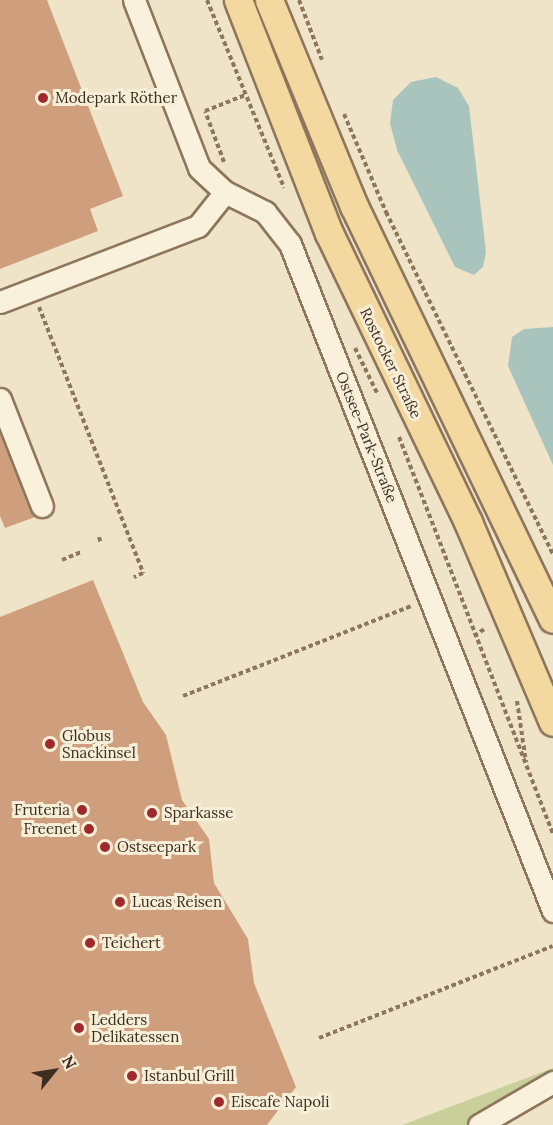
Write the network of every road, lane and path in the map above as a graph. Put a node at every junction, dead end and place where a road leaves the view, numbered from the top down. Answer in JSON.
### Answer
{"nodes":[{"id":1,"x":134,"y":0,"type":"edge"},
{"id":2,"x":207,"y":0,"type":"edge"},
{"id":3,"x":238,"y":0,"type":"edge"},
{"id":4,"x":269,"y":0,"type":"edge"},
{"id":5,"x":298,"y":0,"type":"edge"},
{"id":6,"x":323,"y":64,"type":"dead end"},
{"id":7,"x":245,"y":95,"type":"junction"},
{"id":8,"x":341,"y":106,"type":"dead end"},
{"id":9,"x":225,"y":165,"type":"dead end"},
{"id":10,"x":225,"y":192,"type":"junction"},
{"id":11,"x":290,"y":196,"type":"dead end"},
{"id":12,"x":32,"y":290,"type":"junction"},
{"id":13,"x":0,"y":302,"type":"edge"},
{"id":14,"x":350,"y":336,"type":"dead end"},
{"id":15,"x":0,"y":399,"type":"edge"},
{"id":16,"x":380,"y":399,"type":"dead end"},
{"id":17,"x":395,"y":429,"type":"dead end"},
{"id":18,"x":42,"y":506,"type":"dead end"},
{"id":19,"x":99,"y":537,"type":"dead end"},
{"id":20,"x":102,"y":544,"type":"dead end"},
{"id":21,"x":81,"y":552,"type":"dead end"},
{"id":22,"x":553,"y":555,"type":"edge"},
{"id":23,"x":62,"y":560,"type":"dead end"},
{"id":24,"x":134,"y":577,"type":"dead end"},
{"id":25,"x":456,"y":588,"type":"junction"},
{"id":26,"x":430,"y":599,"type":"junction"},
{"id":27,"x":553,"y":619,"type":"edge"},
{"id":28,"x":486,"y":628,"type":"dead end"},
{"id":29,"x":473,"y":636,"type":"junction"},
{"id":30,"x":516,"y":693,"type":"dead end"},
{"id":31,"x":183,"y":696,"type":"dead end"},
{"id":32,"x":553,"y":722,"type":"edge"},
{"id":33,"x":527,"y":769,"type":"junction"},
{"id":34,"x":553,"y":835,"type":"edge"},
{"id":35,"x":553,"y":911,"type":"edge"},
{"id":36,"x":553,"y":946,"type":"edge"},
{"id":37,"x":319,"y":1038,"type":"dead end"},
{"id":38,"x":553,"y":1082,"type":"edge"},
{"id":39,"x":479,"y":1125,"type":"edge"}],
"edges":[{"from":1,"to":10,"type":"street","name":"Ostsee-Park-Straße"},
{"from":2,"to":7,"type":"path"},
{"from":3,"to":32,"type":"main road","name":"Rostocker Straße"},
{"from":4,"to":27,"type":"main road"},
{"from":5,"to":6,"type":"path"},
{"from":7,"to":9,"type":"path"},
{"from":7,"to":11,"type":"path"},
{"from":8,"to":22,"type":"path"},
{"from":10,"to":12,"type":"street"},
{"from":10,"to":26,"type":"street","name":"Ostsee-Park-Straße"},
{"from":12,"to":13,"type":"street"},
{"from":12,"to":24,"type":"path"},
{"from":14,"to":16,"type":"path"},
{"from":15,"to":18,"type":"street"},
{"from":17,"to":25,"type":"path"},
{"from":19,"to":20,"type":"path"},
{"from":21,"to":23,"type":"path"},
{"from":25,"to":26,"type":"path"},
{"from":25,"to":29,"type":"path"},
{"from":26,"to":31,"type":"path"},
{"from":26,"to":35,"type":"street","name":"Ostsee-Park-Straße"},
{"from":28,"to":29,"type":"path"},
{"from":29,"to":33,"type":"path"},
{"from":30,"to":33,"type":"path"},
{"from":33,"to":34,"type":"path"},
{"from":36,"to":37,"type":"path"},
{"from":38,"to":39,"type":"street"}]}
